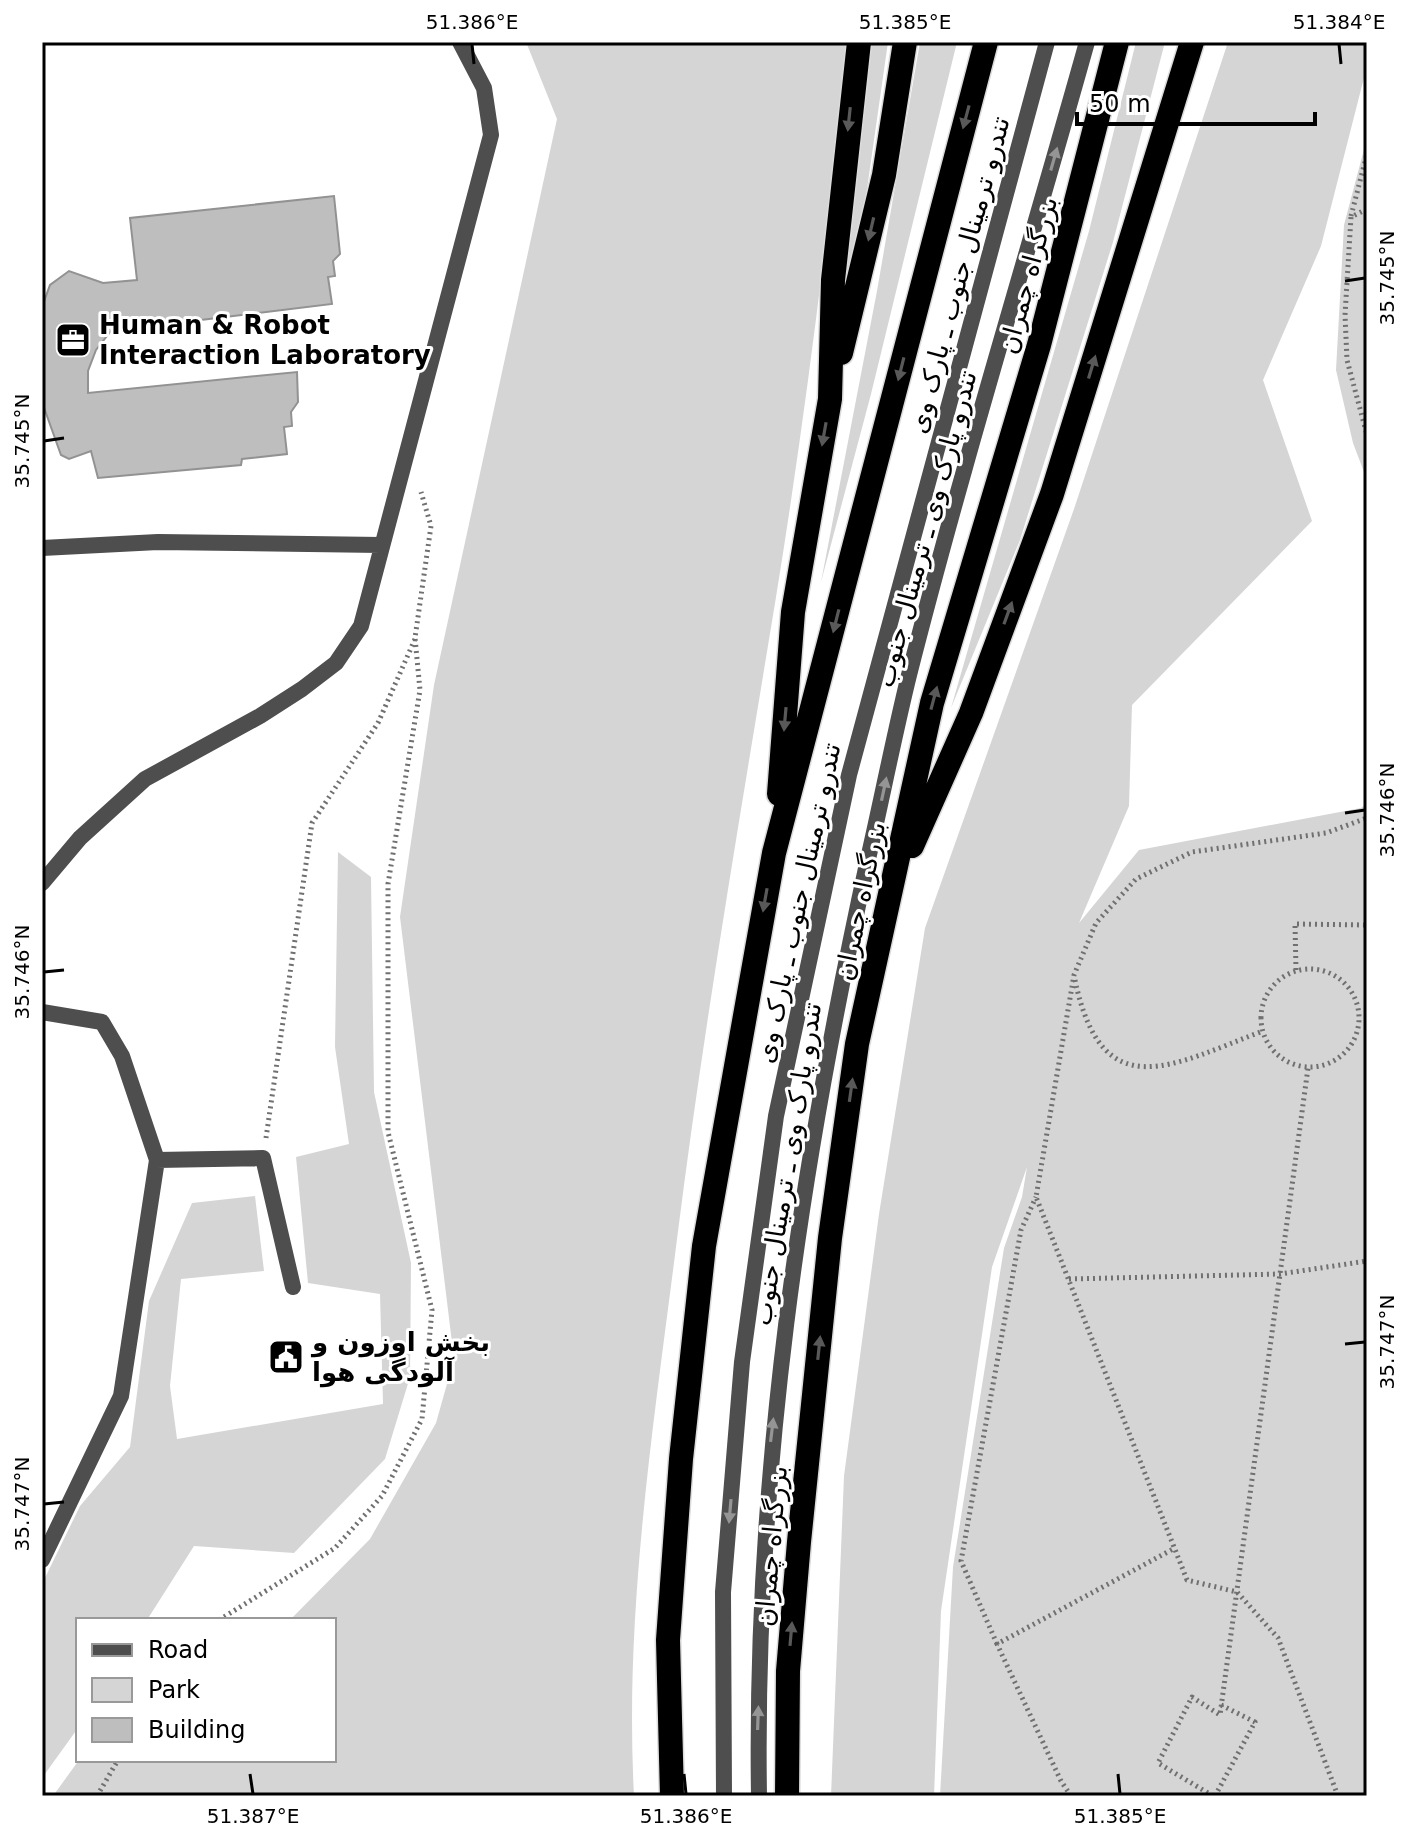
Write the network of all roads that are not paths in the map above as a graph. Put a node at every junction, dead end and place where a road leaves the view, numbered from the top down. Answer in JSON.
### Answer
{"nodes":[{"id":1,"x":460,"y":42,"type":"edge"},
{"id":2,"x":859,"y":42,"type":"edge"},
{"id":3,"x":905,"y":42,"type":"edge"},
{"id":4,"x":986,"y":42,"type":"edge"},
{"id":5,"x":1047,"y":42,"type":"edge"},
{"id":6,"x":1087,"y":42,"type":"edge"},
{"id":7,"x":1117,"y":42,"type":"edge"},
{"id":8,"x":1192,"y":42,"type":"edge"},
{"id":9,"x":830,"y":399,"type":"junction"},
{"id":10,"x":381,"y":545,"type":"junction"},
{"id":11,"x":42,"y":548,"type":"edge"},
{"id":12,"x":774,"y":853,"type":"junction"},
{"id":13,"x":42,"y":883,"type":"edge"},
{"id":14,"x":891,"y":892,"type":"junction"},
{"id":15,"x":42,"y":1012,"type":"edge"},
{"id":16,"x":157,"y":1160,"type":"junction"},
{"id":17,"x":293,"y":1287,"type":"dead end"},
{"id":18,"x":42,"y":1560,"type":"edge"},
{"id":19,"x":786,"y":1743,"type":"junction"},
{"id":20,"x":672,"y":1796,"type":"edge"},
{"id":21,"x":724,"y":1796,"type":"edge"},
{"id":22,"x":759,"y":1796,"type":"edge"},
{"id":23,"x":789,"y":1796,"type":"edge"},
{"id":24,"x":799,"y":1796,"type":"edge"}],
"edges":[{"from":1,"to":10,"type":"street"},
{"from":2,"to":9,"type":"highway","one_way":true},
{"from":3,"to":9,"type":"highway","one_way":true},
{"from":4,"to":12,"type":"highway","one_way":true},
{"from":5,"to":21,"type":"street","name":"تندرو ترمینال جنوب ـ پارک وی","one_way":true},
{"from":22,"to":6,"type":"street","name":"تندرو پارک وی ـ ترمینال جنوب","one_way":true},
{"from":14,"to":7,"type":"highway","name":"بزرگراه چمران","one_way":true},
{"from":14,"to":8,"type":"highway","one_way":true},
{"from":9,"to":12,"type":"highway","one_way":true},
{"from":10,"to":11,"type":"street"},
{"from":10,"to":13,"type":"street"},
{"from":12,"to":20,"type":"highway","one_way":true},
{"from":19,"to":14,"type":"highway","name":"بزرگراه چمران","one_way":true},
{"from":15,"to":16,"type":"street"},
{"from":16,"to":17,"type":"street"},
{"from":16,"to":18,"type":"street"},
{"from":19,"to":23,"type":"highway"},
{"from":19,"to":24,"type":"highway"}]}
